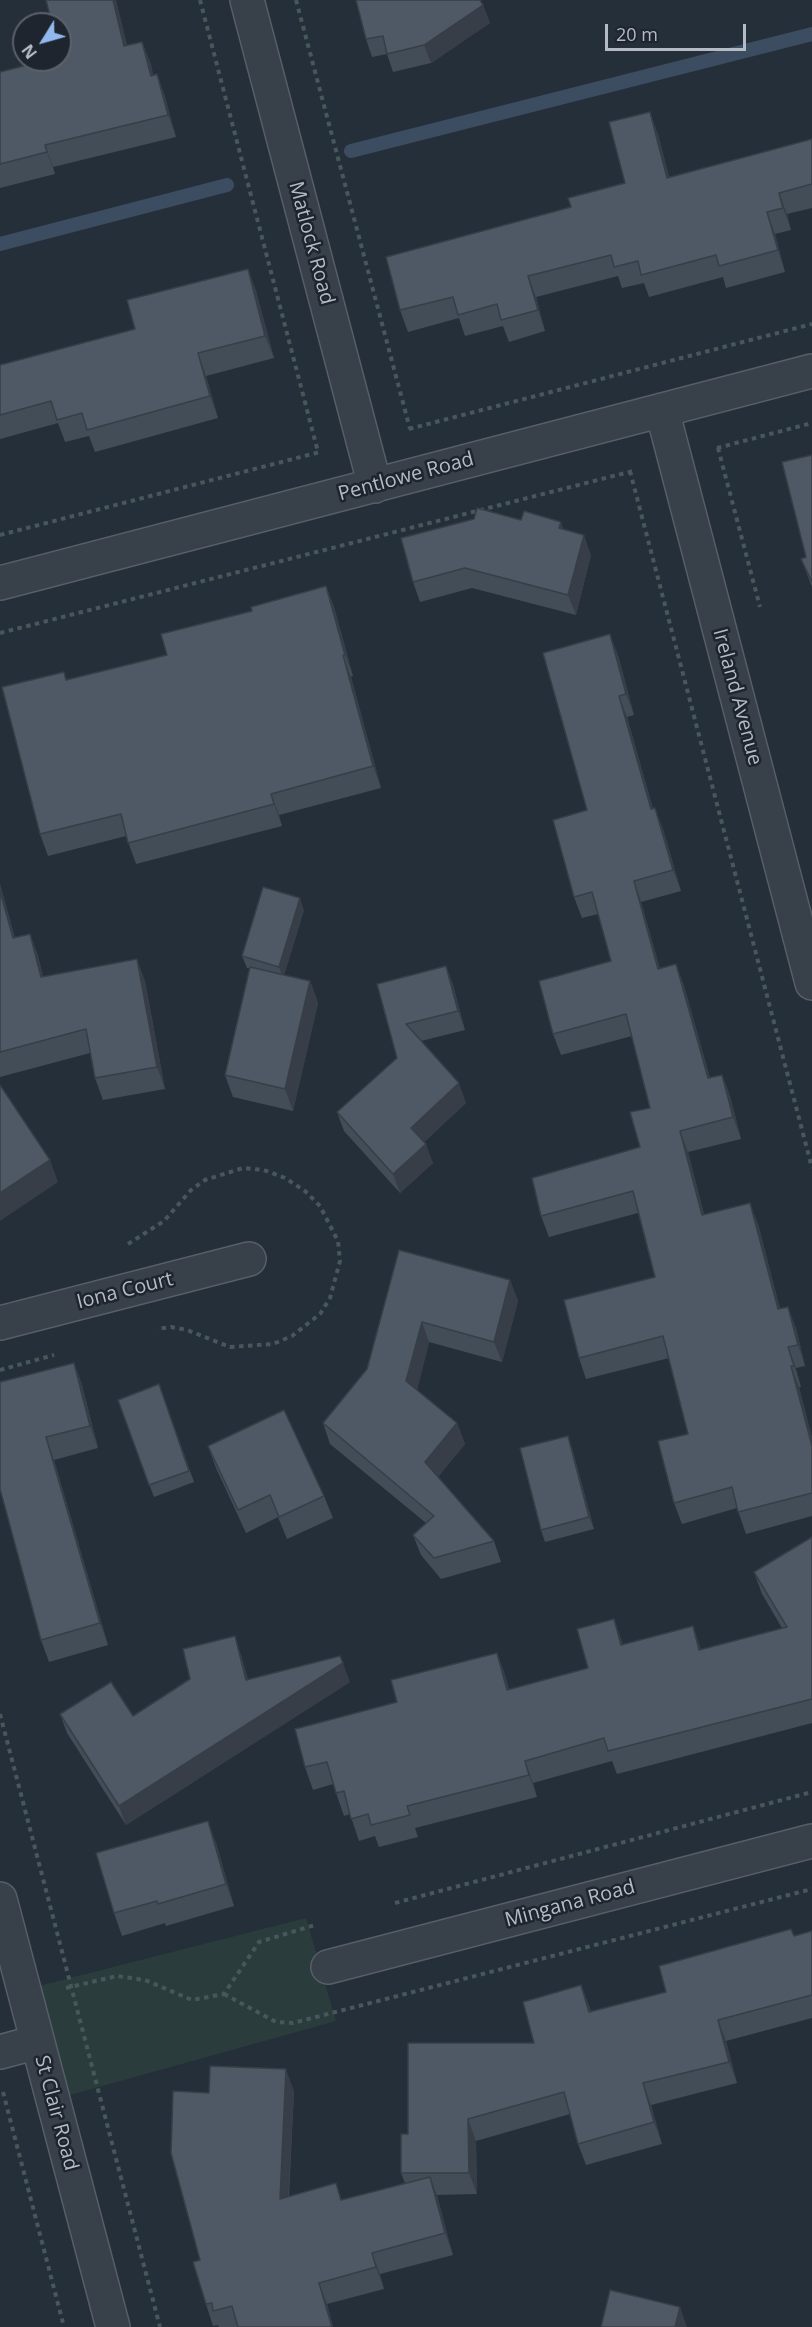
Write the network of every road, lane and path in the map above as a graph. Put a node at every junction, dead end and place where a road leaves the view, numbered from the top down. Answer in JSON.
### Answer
{"nodes":[{"id":1,"x":201,"y":0,"type":"edge"},
{"id":2,"x":247,"y":0,"type":"edge"},
{"id":3,"x":296,"y":0,"type":"edge"},
{"id":4,"x":812,"y":324,"type":"edge"},
{"id":5,"x":812,"y":371,"type":"edge"},
{"id":6,"x":662,"y":410,"type":"junction"},
{"id":7,"x":812,"y":423,"type":"edge"},
{"id":8,"x":410,"y":429,"type":"junction"},
{"id":9,"x":404,"y":430,"type":"dead end"},
{"id":10,"x":711,"y":450,"type":"dead end"},
{"id":11,"x":325,"y":451,"type":"dead end"},
{"id":12,"x":318,"y":453,"type":"junction"},
{"id":13,"x":638,"y":469,"type":"dead end"},
{"id":14,"x":630,"y":471,"type":"junction"},
{"id":15,"x":375,"y":486,"type":"junction"},
{"id":16,"x":0,"y":535,"type":"edge"},
{"id":17,"x":0,"y":583,"type":"edge"},
{"id":18,"x":0,"y":633,"type":"edge"},
{"id":19,"x":812,"y":983,"type":"edge"},
{"id":20,"x":812,"y":1168,"type":"edge"},
{"id":21,"x":249,"y":1259,"type":"dead end"},
{"id":22,"x":0,"y":1323,"type":"edge"},
{"id":23,"x":0,"y":1714,"type":"edge"},
{"id":24,"x":812,"y":1841,"type":"edge"},
{"id":25,"x":0,"y":1899,"type":"edge"},
{"id":26,"x":328,"y":1967,"type":"dead end"},
{"id":27,"x":37,"y":2042,"type":"junction"},
{"id":28,"x":0,"y":2052,"type":"edge"},
{"id":29,"x":2,"y":2088,"type":"dead end"},
{"id":30,"x":64,"y":2327,"type":"edge"},
{"id":31,"x":113,"y":2327,"type":"edge"},
{"id":32,"x":160,"y":2327,"type":"edge"}],
"edges":[{"from":1,"to":12,"type":"path"},
{"from":2,"to":15,"type":"street","name":"Matlock Road"},
{"from":3,"to":8,"type":"path"},
{"from":4,"to":8,"type":"path"},
{"from":5,"to":6,"type":"street","name":"Pentlowe Road"},
{"from":6,"to":15,"type":"street","name":"Pentlowe Road"},
{"from":6,"to":19,"type":"street","name":"Ireland Avenue"},
{"from":7,"to":10,"type":"path"},
{"from":8,"to":9,"type":"path"},
{"from":11,"to":12,"type":"path"},
{"from":12,"to":16,"type":"path"},
{"from":13,"to":14,"type":"path"},
{"from":14,"to":18,"type":"path"},
{"from":14,"to":20,"type":"path"},
{"from":15,"to":17,"type":"street","name":"Pentlowe Road"},
{"from":21,"to":22,"type":"street","name":"Iona Court"},
{"from":23,"to":32,"type":"path"},
{"from":24,"to":26,"type":"street","name":"Mingana Road"},
{"from":25,"to":27,"type":"street","name":"St Clair Road"},
{"from":27,"to":28,"type":"street"},
{"from":27,"to":31,"type":"street","name":"St Clair Road"},
{"from":29,"to":30,"type":"path"}]}
